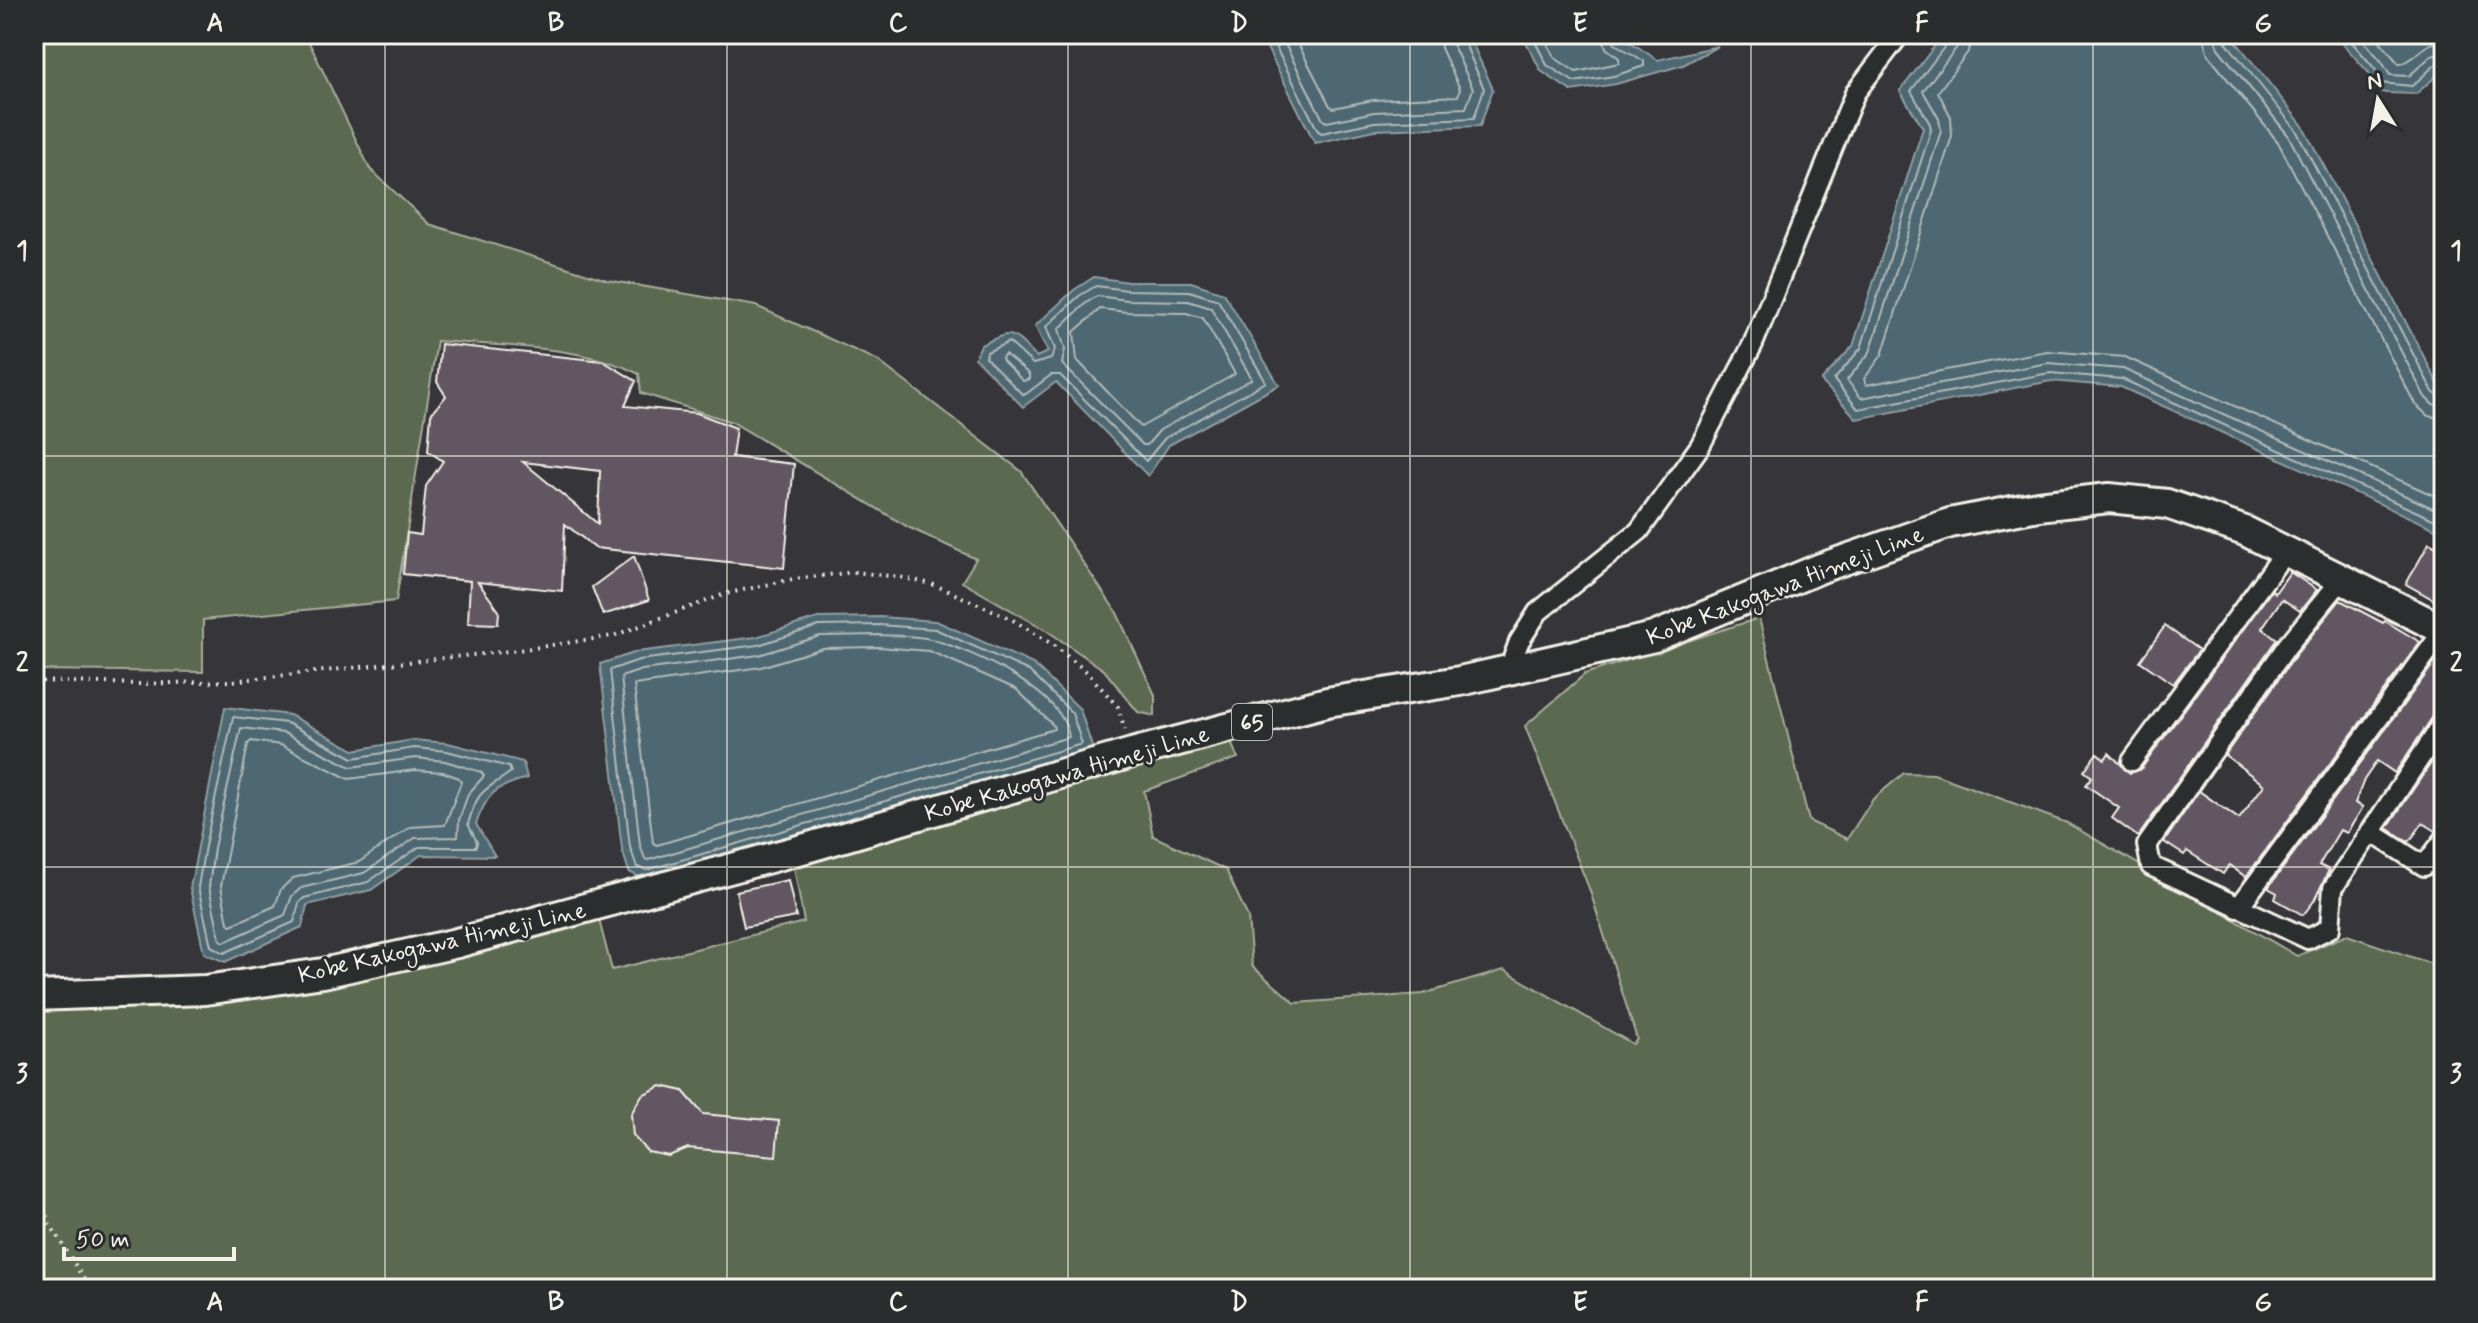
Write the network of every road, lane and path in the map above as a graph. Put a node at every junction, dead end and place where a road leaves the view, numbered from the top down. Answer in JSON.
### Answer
{"nodes":[{"id":1,"x":1900,"y":34,"type":"edge"},
{"id":2,"x":2286,"y":551,"type":"junction"},
{"id":3,"x":2342,"y":579,"type":"junction"},
{"id":4,"x":2444,"y":630,"type":"edge"},
{"id":5,"x":1509,"y":669,"type":"junction"},
{"id":6,"x":34,"y":681,"type":"edge"},
{"id":7,"x":2444,"y":722,"type":"edge"},
{"id":8,"x":1132,"y":753,"type":"junction"},
{"id":9,"x":2132,"y":761,"type":"dead end"},
{"id":10,"x":2371,"y":832,"type":"junction"},
{"id":11,"x":2444,"y":840,"type":"edge"},
{"id":12,"x":2238,"y":908,"type":"junction"},
{"id":13,"x":34,"y":996,"type":"edge"},
{"id":14,"x":34,"y":1186,"type":"edge"},
{"id":15,"x":90,"y":1289,"type":"edge"}],
"edges":[{"from":1,"to":5,"type":"street"},
{"from":2,"to":3,"type":"main road","name":"Kobe Kakogawa Himeji Line","number":"65"},
{"from":2,"to":5,"type":"main road","name":"Kobe Kakogawa Himeji Line","number":"65"},
{"from":2,"to":9,"type":"street"},
{"from":3,"to":4,"type":"main road","name":"Kobe Kakogawa Himeji Line","number":"65"},
{"from":3,"to":12,"type":"street"},
{"from":4,"to":12,"type":"street"},
{"from":5,"to":8,"type":"main road","name":"Kobe Kakogawa Himeji Line","number":"65"},
{"from":6,"to":8,"type":"path"},
{"from":7,"to":10,"type":"street"},
{"from":8,"to":13,"type":"main road","name":"Kobe Kakogawa Himeji Line","number":"65"},
{"from":10,"to":11,"type":"street"},
{"from":10,"to":12,"type":"street"},
{"from":14,"to":15,"type":"path"}]}
